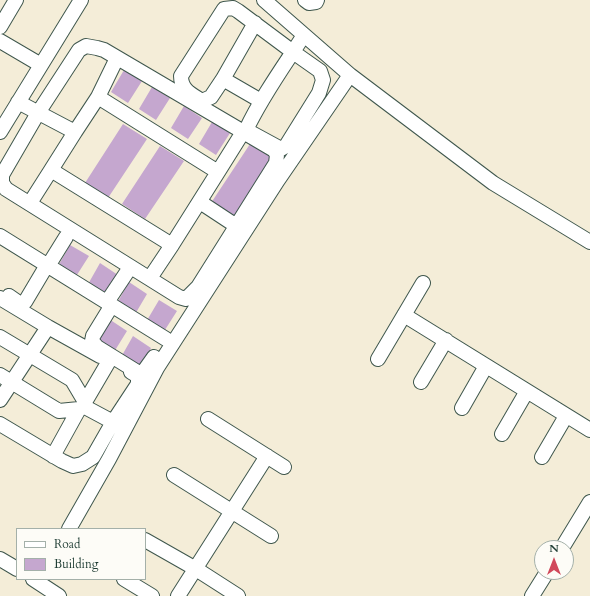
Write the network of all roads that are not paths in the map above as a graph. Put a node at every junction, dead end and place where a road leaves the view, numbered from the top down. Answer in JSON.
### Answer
{"nodes":[{"id":1,"x":16,"y":0,"type":"edge"},
{"id":2,"x":80,"y":0,"type":"edge"},
{"id":3,"x":264,"y":0,"type":"edge"},
{"id":4,"x":305,"y":0,"type":"edge"},
{"id":5,"x":317,"y":0,"type":"edge"},
{"id":6,"x":254,"y":23,"type":"junction"},
{"id":7,"x":0,"y":27,"type":"edge"},
{"id":8,"x":304,"y":35,"type":"junction"},
{"id":9,"x":0,"y":41,"type":"edge"},
{"id":10,"x":293,"y":52,"type":"junction"},
{"id":11,"x":117,"y":58,"type":"junction"},
{"id":12,"x":41,"y":65,"type":"junction"},
{"id":13,"x":350,"y":75,"type":"junction"},
{"id":14,"x":223,"y":79,"type":"junction"},
{"id":15,"x":98,"y":97,"type":"junction"},
{"id":16,"x":261,"y":101,"type":"junction"},
{"id":17,"x":18,"y":102,"type":"junction"},
{"id":18,"x":38,"y":112,"type":"junction"},
{"id":19,"x":0,"y":132,"type":"edge"},
{"id":20,"x":75,"y":132,"type":"junction"},
{"id":21,"x":243,"y":132,"type":"junction"},
{"id":22,"x":51,"y":170,"type":"junction"},
{"id":23,"x":218,"y":172,"type":"junction"},
{"id":24,"x":0,"y":194,"type":"edge"},
{"id":25,"x":200,"y":202,"type":"junction"},
{"id":26,"x":30,"y":203,"type":"junction"},
{"id":27,"x":241,"y":229,"type":"junction"},
{"id":28,"x":0,"y":236,"type":"edge"},
{"id":29,"x":66,"y":237,"type":"junction"},
{"id":30,"x":590,"y":242,"type":"edge"},
{"id":31,"x":172,"y":245,"type":"junction"},
{"id":32,"x":47,"y":266,"type":"junction"},
{"id":33,"x":127,"y":272,"type":"junction"},
{"id":34,"x":150,"y":278,"type":"junction"},
{"id":35,"x":423,"y":283,"type":"dead end"},
{"id":36,"x":0,"y":291,"type":"edge"},
{"id":37,"x":0,"y":298,"type":"edge"},
{"id":38,"x":109,"y":304,"type":"junction"},
{"id":39,"x":404,"y":315,"type":"junction"},
{"id":40,"x":48,"y":327,"type":"junction"},
{"id":41,"x":0,"y":337,"type":"edge"},
{"id":42,"x":166,"y":339,"type":"junction"},
{"id":43,"x":446,"y":340,"type":"junction"},
{"id":44,"x":30,"y":355,"type":"junction"},
{"id":45,"x":378,"y":359,"type":"dead end"},
{"id":46,"x":110,"y":361,"type":"junction"},
{"id":47,"x":486,"y":366,"type":"junction"},
{"id":48,"x":6,"y":379,"type":"edge"},
{"id":49,"x":421,"y":382,"type":"dead end"},
{"id":50,"x":527,"y":391,"type":"junction"},
{"id":51,"x":0,"y":400,"type":"edge"},
{"id":52,"x":83,"y":406,"type":"junction"},
{"id":53,"x":462,"y":408,"type":"dead end"},
{"id":54,"x":566,"y":416,"type":"junction"},
{"id":55,"x":208,"y":420,"type":"dead end"},
{"id":56,"x":113,"y":422,"type":"junction"},
{"id":57,"x":0,"y":424,"type":"edge"},
{"id":58,"x":590,"y":430,"type":"edge"},
{"id":59,"x":502,"y":434,"type":"dead end"},
{"id":60,"x":53,"y":456,"type":"junction"},
{"id":61,"x":267,"y":456,"type":"junction"},
{"id":62,"x":542,"y":457,"type":"dead end"},
{"id":63,"x":284,"y":467,"type":"dead end"},
{"id":64,"x":174,"y":475,"type":"dead end"},
{"id":65,"x":590,"y":502,"type":"edge"},
{"id":66,"x":232,"y":512,"type":"junction"},
{"id":67,"x":70,"y":528,"type":"edge"},
{"id":68,"x":271,"y":536,"type":"dead end"},
{"id":69,"x":567,"y":540,"type":"edge"},
{"id":70,"x":146,"y":541,"type":"edge"},
{"id":71,"x":0,"y":559,"type":"edge"},
{"id":72,"x":16,"y":568,"type":"edge"},
{"id":73,"x":196,"y":569,"type":"junction"},
{"id":74,"x":38,"y":580,"type":"edge"},
{"id":75,"x":126,"y":580,"type":"edge"},
{"id":76,"x":542,"y":580,"type":"edge"},
{"id":77,"x":59,"y":596,"type":"edge"},
{"id":78,"x":152,"y":596,"type":"edge"},
{"id":79,"x":178,"y":596,"type":"edge"},
{"id":80,"x":238,"y":596,"type":"edge"},
{"id":81,"x":532,"y":596,"type":"edge"}],
"edges":[{"from":1,"to":7,"type":"street"},
{"from":2,"to":12,"type":"street"},
{"from":3,"to":8,"type":"street"},
{"from":4,"to":5,"type":"street"},
{"from":6,"to":10,"type":"street"},
{"from":6,"to":14,"type":"street"},
{"from":6,"to":14,"type":"street"},
{"from":8,"to":10,"type":"street"},
{"from":8,"to":13,"type":"street"},
{"from":9,"to":12,"type":"street"},
{"from":10,"to":16,"type":"street"},
{"from":10,"to":16,"type":"street"},
{"from":11,"to":15,"type":"street"},
{"from":11,"to":18,"type":"street"},
{"from":11,"to":21,"type":"street"},
{"from":12,"to":17,"type":"street"},
{"from":13,"to":27,"type":"street"},
{"from":13,"to":30,"type":"street"},
{"from":14,"to":16,"type":"street"},
{"from":15,"to":20,"type":"street"},
{"from":15,"to":23,"type":"street"},
{"from":17,"to":18,"type":"street"},
{"from":17,"to":19,"type":"street"},
{"from":18,"to":20,"type":"street"},
{"from":18,"to":26,"type":"street"},
{"from":20,"to":22,"type":"street"},
{"from":21,"to":23,"type":"street"},
{"from":21,"to":27,"type":"street"},
{"from":22,"to":26,"type":"street"},
{"from":22,"to":31,"type":"street"},
{"from":23,"to":25,"type":"street"},
{"from":24,"to":29,"type":"street"},
{"from":25,"to":27,"type":"street"},
{"from":25,"to":31,"type":"street"},
{"from":26,"to":34,"type":"street"},
{"from":27,"to":34,"type":"street"},
{"from":27,"to":67,"type":"street"},
{"from":28,"to":32,"type":"street"},
{"from":29,"to":32,"type":"street"},
{"from":29,"to":33,"type":"street"},
{"from":31,"to":34,"type":"street"},
{"from":32,"to":36,"type":"street"},
{"from":32,"to":38,"type":"street"},
{"from":33,"to":38,"type":"street"},
{"from":33,"to":42,"type":"street"},
{"from":35,"to":39,"type":"street"},
{"from":37,"to":40,"type":"street"},
{"from":38,"to":42,"type":"street"},
{"from":38,"to":42,"type":"street"},
{"from":39,"to":43,"type":"street"},
{"from":39,"to":45,"type":"street"},
{"from":40,"to":44,"type":"street"},
{"from":40,"to":46,"type":"street"},
{"from":41,"to":44,"type":"street"},
{"from":43,"to":47,"type":"street"},
{"from":43,"to":49,"type":"street"},
{"from":44,"to":48,"type":"street"},
{"from":44,"to":52,"type":"street"},
{"from":46,"to":52,"type":"street"},
{"from":46,"to":56,"type":"street"},
{"from":47,"to":50,"type":"street"},
{"from":47,"to":53,"type":"street"},
{"from":48,"to":51,"type":"street"},
{"from":48,"to":52,"type":"street"},
{"from":50,"to":54,"type":"street"},
{"from":50,"to":59,"type":"street"},
{"from":52,"to":56,"type":"street"},
{"from":52,"to":60,"type":"street"},
{"from":54,"to":58,"type":"street"},
{"from":54,"to":62,"type":"street"},
{"from":55,"to":61,"type":"street"},
{"from":56,"to":60,"type":"street"},
{"from":57,"to":60,"type":"street"},
{"from":61,"to":63,"type":"street"},
{"from":61,"to":66,"type":"street"},
{"from":64,"to":66,"type":"street"},
{"from":65,"to":69,"type":"street"},
{"from":66,"to":68,"type":"street"},
{"from":66,"to":73,"type":"street"},
{"from":70,"to":73,"type":"street"},
{"from":71,"to":72,"type":"street"},
{"from":73,"to":79,"type":"street"},
{"from":73,"to":80,"type":"street"},
{"from":74,"to":77,"type":"street"},
{"from":75,"to":78,"type":"street"},
{"from":76,"to":81,"type":"street"}]}
